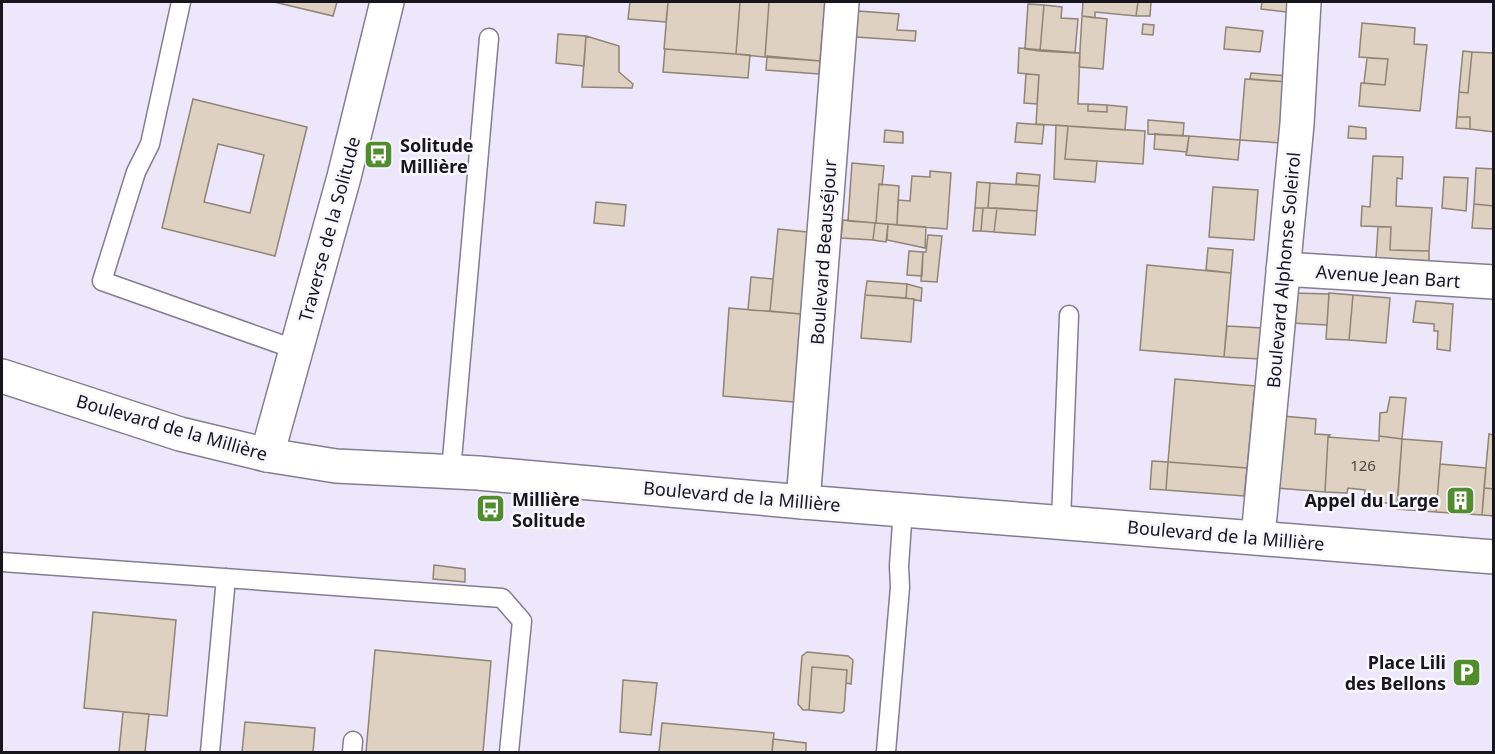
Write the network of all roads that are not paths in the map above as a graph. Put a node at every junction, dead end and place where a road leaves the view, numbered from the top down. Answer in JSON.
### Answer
{"nodes":[{"id":1,"x":181,"y":2,"type":"edge"},
{"id":2,"x":387,"y":2,"type":"edge"},
{"id":3,"x":842,"y":2,"type":"edge"},
{"id":4,"x":1304,"y":2,"type":"edge"},
{"id":5,"x":489,"y":38,"type":"dead end"},
{"id":6,"x":1283,"y":269,"type":"junction"},
{"id":7,"x":1494,"y":282,"type":"edge"},
{"id":8,"x":1069,"y":315,"type":"dead end"},
{"id":9,"x":297,"y":350,"type":"junction"},
{"id":10,"x":2,"y":376,"type":"edge"},
{"id":11,"x":267,"y":455,"type":"junction"},
{"id":12,"x":451,"y":471,"type":"junction"},
{"id":13,"x":803,"y":502,"type":"junction"},
{"id":14,"x":903,"y":509,"type":"junction"},
{"id":15,"x":1061,"y":521,"type":"junction"},
{"id":16,"x":1258,"y":537,"type":"junction"},
{"id":17,"x":1494,"y":557,"type":"edge"},
{"id":18,"x":2,"y":562,"type":"edge"},
{"id":19,"x":226,"y":578,"type":"junction"},
{"id":20,"x":210,"y":753,"type":"edge"},
{"id":21,"x":509,"y":753,"type":"edge"},
{"id":22,"x":886,"y":753,"type":"edge"}],
"edges":[{"from":1,"to":9,"type":"lane"},
{"from":2,"to":9,"type":"street","name":"Traverse de la Solitude"},
{"from":3,"to":13,"type":"street","name":"Boulevard Beauséjour"},
{"from":4,"to":6,"type":"street","name":"Boulevard Alphonse Soleirol"},
{"from":5,"to":12,"type":"lane"},
{"from":6,"to":7,"type":"street","name":"Avenue Jean Bart"},
{"from":6,"to":16,"type":"street","name":"Boulevard Alphonse Soleirol"},
{"from":8,"to":15,"type":"lane"},
{"from":9,"to":11,"type":"street","name":"Traverse de la Solitude"},
{"from":10,"to":11,"type":"street","name":"Boulevard de la Millière"},
{"from":11,"to":12,"type":"street","name":"Boulevard de la Millière"},
{"from":12,"to":13,"type":"street","name":"Boulevard de la Millière"},
{"from":13,"to":14,"type":"street","name":"Boulevard de la Millière"},
{"from":14,"to":15,"type":"street","name":"Boulevard de la Millière"},
{"from":14,"to":22,"type":"lane"},
{"from":15,"to":16,"type":"street","name":"Boulevard de la Millière"},
{"from":16,"to":17,"type":"street","name":"Boulevard de la Millière"},
{"from":18,"to":19,"type":"lane"},
{"from":19,"to":20,"type":"lane"},
{"from":19,"to":21,"type":"lane"}]}
